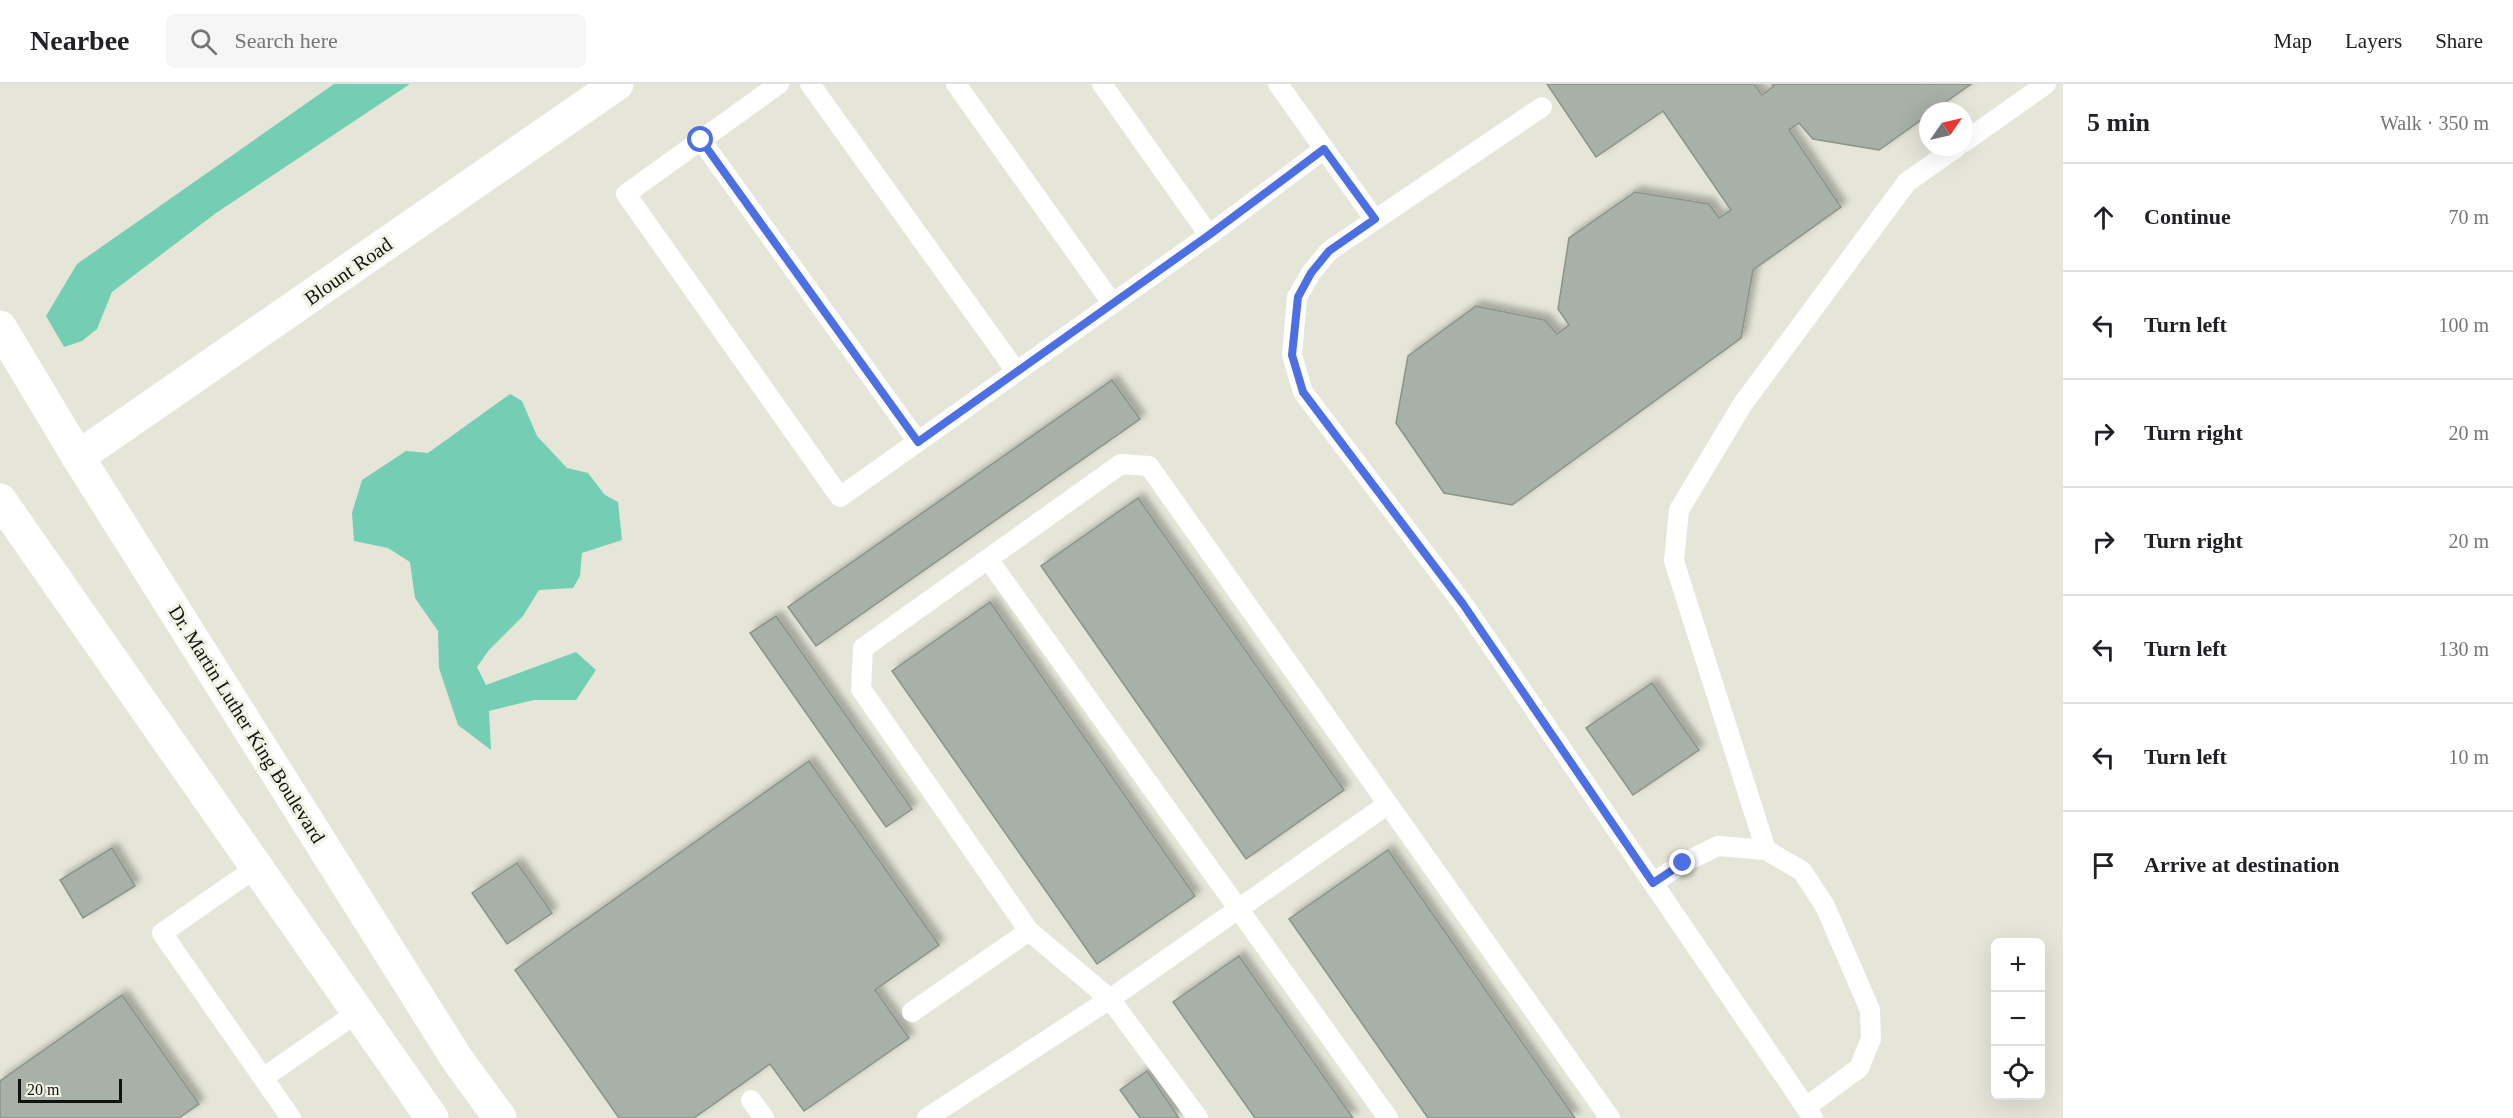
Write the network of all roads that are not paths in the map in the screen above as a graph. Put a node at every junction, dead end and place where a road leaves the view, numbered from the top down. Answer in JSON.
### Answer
{"nodes":[{"id":1,"x":616,"y":84,"type":"edge"},
{"id":2,"x":779,"y":84,"type":"edge"},
{"id":3,"x":810,"y":84,"type":"edge"},
{"id":4,"x":956,"y":84,"type":"edge"},
{"id":5,"x":1102,"y":84,"type":"edge"},
{"id":6,"x":1278,"y":84,"type":"edge"},
{"id":7,"x":2046,"y":84,"type":"edge"},
{"id":8,"x":1542,"y":107,"type":"dead end"},
{"id":9,"x":1973,"y":136,"type":"edge"},
{"id":10,"x":701,"y":140,"type":"junction"},
{"id":11,"x":1324,"y":149,"type":"junction"},
{"id":12,"x":1944,"y":156,"type":"edge"},
{"id":13,"x":1375,"y":219,"type":"junction"},
{"id":14,"x":1209,"y":235,"type":"junction"},
{"id":15,"x":1112,"y":303,"type":"junction"},
{"id":16,"x":0,"y":327,"type":"edge"},
{"id":17,"x":1016,"y":371,"type":"junction"},
{"id":18,"x":918,"y":442,"type":"junction"},
{"id":19,"x":78,"y":457,"type":"junction"},
{"id":20,"x":0,"y":500,"type":"edge"},
{"id":21,"x":988,"y":559,"type":"junction"},
{"id":22,"x":1388,"y":804,"type":"junction"},
{"id":23,"x":1766,"y":850,"type":"junction"},
{"id":24,"x":257,"y":867,"type":"junction"},
{"id":25,"x":1653,"y":883,"type":"junction"},
{"id":26,"x":1240,"y":908,"type":"junction"},
{"id":27,"x":1029,"y":931,"type":"junction"},
{"id":28,"x":1110,"y":999,"type":"junction"},
{"id":29,"x":358,"y":1012,"type":"junction"},
{"id":30,"x":912,"y":1012,"type":"dead end"},
{"id":31,"x":263,"y":1078,"type":"junction"},
{"id":32,"x":751,"y":1100,"type":"dead end"},
{"id":33,"x":1809,"y":1113,"type":"edge"},
{"id":34,"x":291,"y":1118,"type":"edge"},
{"id":35,"x":432,"y":1118,"type":"edge"},
{"id":36,"x":500,"y":1118,"type":"edge"},
{"id":37,"x":764,"y":1118,"type":"edge"},
{"id":38,"x":927,"y":1118,"type":"edge"},
{"id":39,"x":1198,"y":1118,"type":"edge"},
{"id":40,"x":1388,"y":1118,"type":"edge"},
{"id":41,"x":1610,"y":1118,"type":"edge"}],
"edges":[{"from":1,"to":19,"type":"main road","name":"Blount Road"},
{"from":2,"to":10,"type":"lane"},
{"from":3,"to":17,"type":"lane"},
{"from":4,"to":15,"type":"lane"},
{"from":5,"to":14,"type":"lane"},
{"from":6,"to":11,"type":"lane"},
{"from":7,"to":9,"type":"lane"},
{"from":8,"to":13,"type":"lane"},
{"from":10,"to":18,"type":"lane"},
{"from":10,"to":18,"type":"lane"},
{"from":11,"to":13,"type":"lane"},
{"from":11,"to":14,"type":"lane"},
{"from":12,"to":23,"type":"lane"},
{"from":13,"to":25,"type":"lane"},
{"from":14,"to":15,"type":"lane"},
{"from":15,"to":17,"type":"lane"},
{"from":16,"to":19,"type":"main road","name":"Dr. Martin Luther King Boulevard"},
{"from":17,"to":18,"type":"lane"},
{"from":19,"to":36,"type":"main road","name":"Dr. Martin Luther King Boulevard"},
{"from":20,"to":24,"type":"main road"},
{"from":21,"to":22,"type":"lane"},
{"from":21,"to":26,"type":"lane"},
{"from":21,"to":27,"type":"lane"},
{"from":22,"to":26,"type":"lane"},
{"from":22,"to":41,"type":"lane"},
{"from":23,"to":25,"type":"lane"},
{"from":23,"to":33,"type":"lane"},
{"from":24,"to":29,"type":"main road"},
{"from":24,"to":31,"type":"lane"},
{"from":25,"to":33,"type":"lane"},
{"from":26,"to":28,"type":"lane"},
{"from":26,"to":40,"type":"lane"},
{"from":27,"to":28,"type":"lane"},
{"from":27,"to":30,"type":"lane"},
{"from":28,"to":38,"type":"lane"},
{"from":28,"to":39,"type":"lane"},
{"from":29,"to":31,"type":"lane"},
{"from":29,"to":35,"type":"main road"},
{"from":31,"to":34,"type":"lane"},
{"from":32,"to":37,"type":"lane"}]}
